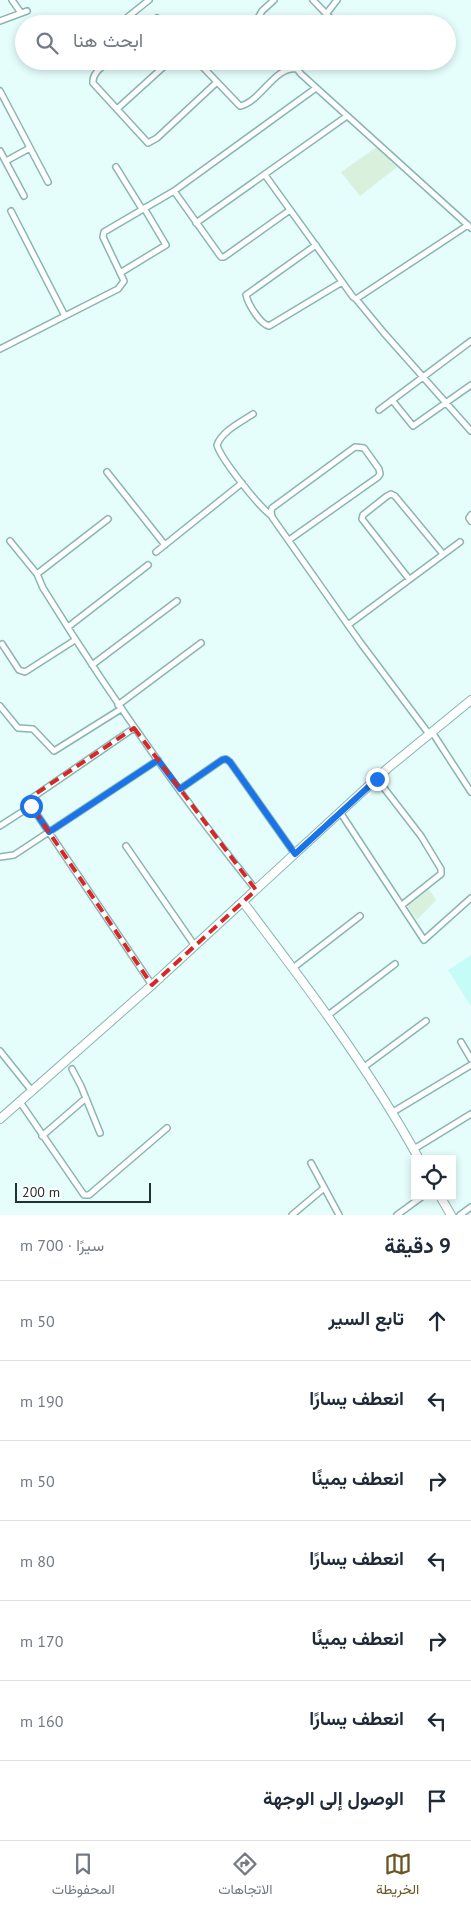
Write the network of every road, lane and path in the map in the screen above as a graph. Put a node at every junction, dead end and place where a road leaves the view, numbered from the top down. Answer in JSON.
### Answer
{"nodes":[{"id":1,"x":12,"y":0,"type":"edge"},
{"id":2,"x":149,"y":0,"type":"edge"},
{"id":3,"x":274,"y":0,"type":"edge"},
{"id":4,"x":313,"y":0,"type":"edge"},
{"id":5,"x":337,"y":0,"type":"edge"},
{"id":6,"x":327,"y":13,"type":"joint"},
{"id":7,"x":15,"y":15,"type":"edge"},
{"id":8,"x":16,"y":15,"type":"edge"},
{"id":9,"x":130,"y":15,"type":"edge"},
{"id":10,"x":259,"y":15,"type":"edge"},
{"id":11,"x":0,"y":21,"type":"edge"},
{"id":12,"x":99,"y":70,"type":"edge"},
{"id":13,"x":160,"y":70,"type":"edge"},
{"id":14,"x":206,"y":70,"type":"edge"},
{"id":15,"x":287,"y":70,"type":"edge"},
{"id":16,"x":298,"y":70,"type":"edge"},
{"id":17,"x":217,"y":82,"type":"junction"},
{"id":18,"x":316,"y":88,"type":"junction"},
{"id":19,"x":0,"y":90,"type":"edge"},
{"id":20,"x":117,"y":110,"type":"junction"},
{"id":21,"x":347,"y":116,"type":"junction"},
{"id":22,"x":30,"y":148,"type":"junction"},
{"id":23,"x":0,"y":150,"type":"edge"},
{"id":24,"x":6,"y":161,"type":"junction"},
{"id":25,"x":116,"y":167,"type":"dead end"},
{"id":26,"x":264,"y":175,"type":"junction"},
{"id":27,"x":48,"y":182,"type":"dead end"},
{"id":28,"x":174,"y":191,"type":"junction"},
{"id":29,"x":24,"y":196,"type":"dead end"},
{"id":30,"x":143,"y":209,"type":"junction"},
{"id":31,"x":290,"y":210,"type":"junction"},
{"id":32,"x":11,"y":211,"type":"dead end"},
{"id":33,"x":196,"y":223,"type":"junction"},
{"id":34,"x":469,"y":226,"type":"edge"},
{"id":35,"x":316,"y":244,"type":"junction"},
{"id":36,"x":120,"y":273,"type":"junction"},
{"id":37,"x":342,"y":282,"type":"junction"},
{"id":38,"x":356,"y":299,"type":"junction"},
{"id":39,"x":65,"y":316,"type":"junction"},
{"id":40,"x":471,"y":341,"type":"edge"},
{"id":41,"x":0,"y":349,"type":"edge"},
{"id":42,"x":424,"y":377,"type":"junction"},
{"id":43,"x":471,"y":384,"type":"edge"},
{"id":44,"x":392,"y":400,"type":"junction"},
{"id":45,"x":446,"y":404,"type":"junction"},
{"id":46,"x":379,"y":410,"type":"dead end"},
{"id":47,"x":252,"y":414,"type":"dead end"},
{"id":48,"x":471,"y":431,"type":"edge"},
{"id":49,"x":107,"y":472,"type":"dead end"},
{"id":50,"x":242,"y":483,"type":"junction"},
{"id":51,"x":471,"y":515,"type":"edge"},
{"id":52,"x":272,"y":517,"type":"junction"},
{"id":53,"x":108,"y":519,"type":"dead end"},
{"id":54,"x":471,"y":521,"type":"edge"},
{"id":55,"x":289,"y":540,"type":"junction"},
{"id":56,"x":10,"y":541,"type":"dead end"},
{"id":57,"x":460,"y":542,"type":"dead end"},
{"id":58,"x":165,"y":545,"type":"junction"},
{"id":59,"x":156,"y":552,"type":"dead end"},
{"id":60,"x":443,"y":554,"type":"junction"},
{"id":61,"x":148,"y":565,"type":"dead end"},
{"id":62,"x":37,"y":574,"type":"junction"},
{"id":63,"x":409,"y":579,"type":"junction"},
{"id":64,"x":177,"y":601,"type":"dead end"},
{"id":65,"x":348,"y":625,"type":"junction"},
{"id":66,"x":68,"y":627,"type":"junction"},
{"id":67,"x":76,"y":640,"type":"junction"},
{"id":68,"x":201,"y":643,"type":"dead end"},
{"id":69,"x":2,"y":644,"type":"dead end"},
{"id":70,"x":92,"y":665,"type":"junction"},
{"id":71,"x":471,"y":700,"type":"edge"},
{"id":72,"x":0,"y":706,"type":"edge"},
{"id":73,"x":120,"y":707,"type":"junction"},
{"id":74,"x":134,"y":728,"type":"junction"},
{"id":75,"x":430,"y":733,"type":"junction"},
{"id":76,"x":158,"y":760,"type":"junction"},
{"id":77,"x":377,"y":779,"type":"junction"},
{"id":78,"x":180,"y":789,"type":"junction"},
{"id":79,"x":471,"y":792,"type":"edge"},
{"id":80,"x":31,"y":806,"type":"junction"},
{"id":81,"x":340,"y":812,"type":"junction"},
{"id":82,"x":0,"y":826,"type":"edge"},
{"id":83,"x":49,"y":832,"type":"junction"},
{"id":84,"x":126,"y":846,"type":"dead end"},
{"id":85,"x":295,"y":854,"type":"junction"},
{"id":86,"x":0,"y":857,"type":"edge"},
{"id":87,"x":256,"y":890,"type":"junction"},
{"id":88,"x":471,"y":898,"type":"edge"},
{"id":89,"x":243,"y":902,"type":"junction"},
{"id":90,"x":402,"y":905,"type":"junction"},
{"id":91,"x":360,"y":916,"type":"dead end"},
{"id":92,"x":195,"y":946,"type":"junction"},
{"id":93,"x":395,"y":964,"type":"dead end"},
{"id":94,"x":293,"y":968,"type":"junction"},
{"id":95,"x":152,"y":985,"type":"junction"},
{"id":96,"x":327,"y":1016,"type":"junction"},
{"id":97,"x":426,"y":1021,"type":"dead end"},
{"id":98,"x":461,"y":1042,"type":"dead end"},
{"id":99,"x":0,"y":1051,"type":"edge"},
{"id":100,"x":471,"y":1059,"type":"edge"},
{"id":101,"x":471,"y":1065,"type":"edge"},
{"id":102,"x":364,"y":1067,"type":"junction"},
{"id":103,"x":72,"y":1069,"type":"dead end"},
{"id":104,"x":32,"y":1091,"type":"junction"},
{"id":105,"x":86,"y":1098,"type":"junction"},
{"id":106,"x":20,"y":1102,"type":"junction"},
{"id":107,"x":393,"y":1112,"type":"junction"},
{"id":108,"x":471,"y":1114,"type":"edge"},
{"id":109,"x":0,"y":1119,"type":"edge"},
{"id":110,"x":167,"y":1128,"type":"dead end"},
{"id":111,"x":100,"y":1133,"type":"dead end"},
{"id":112,"x":42,"y":1136,"type":"junction"},
{"id":113,"x":414,"y":1150,"type":"junction"},
{"id":114,"x":417,"y":1155,"type":"edge"},
{"id":115,"x":311,"y":1163,"type":"dead end"},
{"id":116,"x":324,"y":1188,"type":"junction"},
{"id":117,"x":418,"y":1200,"type":"edge"},
{"id":118,"x":442,"y":1200,"type":"edge"},
{"id":119,"x":471,"y":1207,"type":"edge"},
{"id":120,"x":292,"y":1215,"type":"edge"},
{"id":121,"x":339,"y":1215,"type":"edge"},
{"id":122,"x":398,"y":1215,"type":"edge"},
{"id":123,"x":451,"y":1215,"type":"edge"},
{"id":124,"x":460,"y":1215,"type":"edge"}],
"edges":[{"from":1,"to":8,"type":"street"},
{"from":2,"to":9,"type":"street"},
{"from":3,"to":10,"type":"street"},
{"from":4,"to":6,"type":"street"},
{"from":5,"to":6,"type":"street"},
{"from":7,"to":11,"type":"street"},
{"from":12,"to":20,"type":"street"},
{"from":13,"to":20,"type":"street"},
{"from":14,"to":17,"type":"street"},
{"from":15,"to":17,"type":"street"},
{"from":16,"to":18,"type":"street"},
{"from":17,"to":20,"type":"street"},
{"from":18,"to":21,"type":"street"},
{"from":18,"to":28,"type":"street"},
{"from":19,"to":22,"type":"street"},
{"from":21,"to":26,"type":"street"},
{"from":21,"to":34,"type":"street"},
{"from":22,"to":24,"type":"street"},
{"from":22,"to":27,"type":"street"},
{"from":23,"to":24,"type":"street"},
{"from":24,"to":29,"type":"street"},
{"from":25,"to":30,"type":"street"},
{"from":26,"to":31,"type":"street"},
{"from":26,"to":33,"type":"street"},
{"from":28,"to":30,"type":"street"},
{"from":28,"to":33,"type":"street"},
{"from":30,"to":36,"type":"street"},
{"from":30,"to":36,"type":"street"},
{"from":31,"to":33,"type":"street"},
{"from":31,"to":35,"type":"street"},
{"from":32,"to":39,"type":"street"},
{"from":34,"to":38,"type":"street"},
{"from":35,"to":37,"type":"street"},
{"from":35,"to":37,"type":"street"},
{"from":36,"to":39,"type":"street"},
{"from":37,"to":38,"type":"street"},
{"from":38,"to":42,"type":"street"},
{"from":39,"to":41,"type":"street"},
{"from":40,"to":42,"type":"street"},
{"from":42,"to":44,"type":"street"},
{"from":42,"to":45,"type":"street"},
{"from":43,"to":45,"type":"street"},
{"from":44,"to":45,"type":"street"},
{"from":44,"to":46,"type":"street"},
{"from":45,"to":48,"type":"street"},
{"from":47,"to":50,"type":"street"},
{"from":49,"to":58,"type":"street"},
{"from":50,"to":52,"type":"street"},
{"from":50,"to":58,"type":"street"},
{"from":51,"to":54,"type":"street"},
{"from":52,"to":55,"type":"street"},
{"from":52,"to":55,"type":"street"},
{"from":53,"to":62,"type":"street"},
{"from":55,"to":65,"type":"street"},
{"from":56,"to":62,"type":"street"},
{"from":57,"to":60,"type":"street"},
{"from":58,"to":59,"type":"street"},
{"from":60,"to":63,"type":"street"},
{"from":60,"to":63,"type":"street"},
{"from":61,"to":66,"type":"street"},
{"from":62,"to":66,"type":"street"},
{"from":63,"to":65,"type":"street"},
{"from":64,"to":70,"type":"street"},
{"from":65,"to":75,"type":"street"},
{"from":66,"to":67,"type":"street"},
{"from":67,"to":69,"type":"street"},
{"from":67,"to":70,"type":"street"},
{"from":68,"to":73,"type":"street"},
{"from":70,"to":73,"type":"street"},
{"from":71,"to":75,"type":"main road"},
{"from":72,"to":73,"type":"street"},
{"from":73,"to":74,"type":"street"},
{"from":74,"to":76,"type":"street"},
{"from":74,"to":80,"type":"street"},
{"from":75,"to":77,"type":"main road"},
{"from":75,"to":79,"type":"street"},
{"from":76,"to":78,"type":"street"},
{"from":76,"to":83,"type":"street"},
{"from":77,"to":81,"type":"main road"},
{"from":77,"to":90,"type":"street"},
{"from":78,"to":85,"type":"street"},
{"from":78,"to":87,"type":"street"},
{"from":80,"to":82,"type":"street"},
{"from":80,"to":83,"type":"street"},
{"from":81,"to":85,"type":"main road"},
{"from":81,"to":90,"type":"street"},
{"from":83,"to":86,"type":"street"},
{"from":83,"to":95,"type":"street"},
{"from":84,"to":92,"type":"street"},
{"from":85,"to":87,"type":"main road"},
{"from":87,"to":89,"type":"main road"},
{"from":88,"to":90,"type":"street"},
{"from":89,"to":92,"type":"main road"},
{"from":89,"to":94,"type":"main road"},
{"from":91,"to":94,"type":"street"},
{"from":92,"to":95,"type":"main road"},
{"from":93,"to":96,"type":"street"},
{"from":94,"to":96,"type":"main road"},
{"from":95,"to":104,"type":"main road"},
{"from":96,"to":102,"type":"main road"},
{"from":97,"to":102,"type":"street"},
{"from":98,"to":100,"type":"street"},
{"from":99,"to":104,"type":"street"},
{"from":101,"to":107,"type":"street"},
{"from":102,"to":107,"type":"main road"},
{"from":103,"to":105,"type":"street"},
{"from":104,"to":106,"type":"main road"},
{"from":105,"to":111,"type":"street"},
{"from":105,"to":112,"type":"street"},
{"from":106,"to":109,"type":"main road"},
{"from":106,"to":112,"type":"street"},
{"from":107,"to":113,"type":"main road"},
{"from":108,"to":113,"type":"street"},
{"from":110,"to":112,"type":"street"},
{"from":113,"to":114,"type":"main road"},
{"from":115,"to":116,"type":"street"},
{"from":116,"to":120,"type":"street"},
{"from":116,"to":121,"type":"street"},
{"from":117,"to":122,"type":"street"},
{"from":118,"to":123,"type":"main road"},
{"from":119,"to":124,"type":"street"}]}
